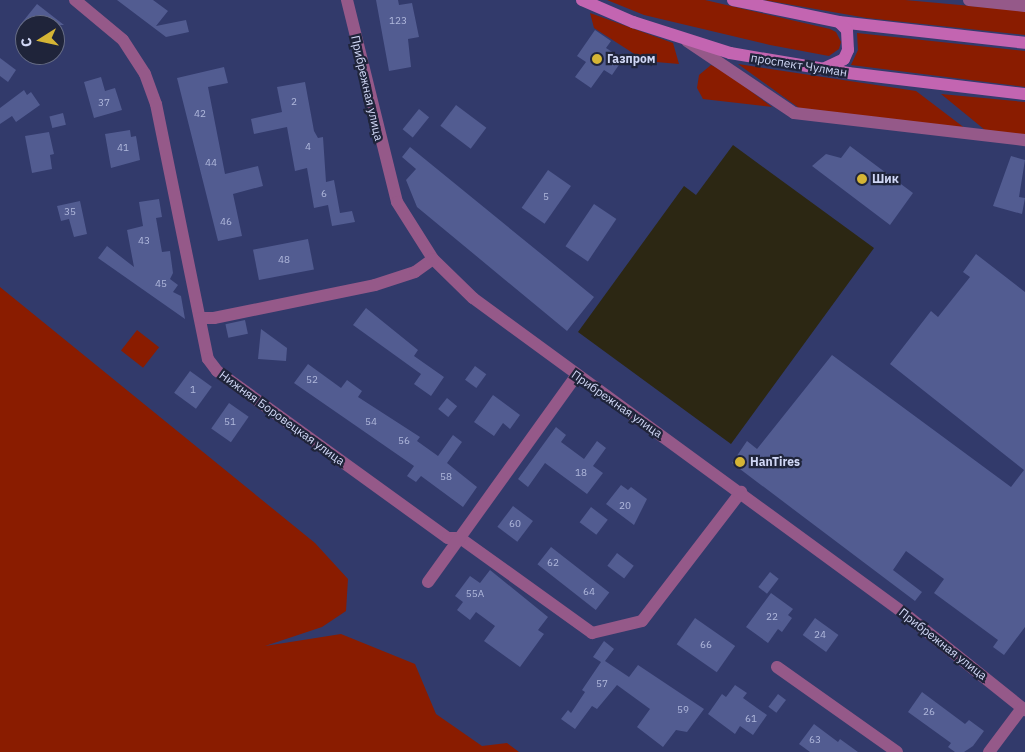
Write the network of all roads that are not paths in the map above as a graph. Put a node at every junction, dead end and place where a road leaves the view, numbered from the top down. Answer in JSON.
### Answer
{"nodes":[{"id":1,"x":75,"y":0,"type":"edge"},
{"id":2,"x":347,"y":0,"type":"edge"},
{"id":3,"x":582,"y":0,"type":"edge"},
{"id":4,"x":733,"y":0,"type":"edge"},
{"id":5,"x":969,"y":0,"type":"edge"},
{"id":6,"x":1025,"y":6,"type":"edge"},
{"id":7,"x":839,"y":22,"type":"junction"},
{"id":8,"x":685,"y":40,"type":"junction"},
{"id":9,"x":1025,"y":43,"type":"edge"},
{"id":10,"x":823,"y":69,"type":"junction"},
{"id":11,"x":1025,"y":94,"type":"edge"},
{"id":12,"x":1025,"y":140,"type":"edge"},
{"id":13,"x":432,"y":259,"type":"junction"},
{"id":14,"x":200,"y":318,"type":"junction"},
{"id":15,"x":577,"y":375,"type":"junction"},
{"id":16,"x":741,"y":492,"type":"junction"},
{"id":17,"x":460,"y":538,"type":"junction"},
{"id":18,"x":428,"y":582,"type":"dead end"},
{"id":19,"x":777,"y":667,"type":"dead end"},
{"id":20,"x":1024,"y":709,"type":"edge"},
{"id":21,"x":897,"y":752,"type":"edge"},
{"id":22,"x":989,"y":752,"type":"edge"}],
"edges":[{"from":1,"to":14,"type":"street","name":"Нижняя Боровецкая улица"},
{"from":2,"to":13,"type":"street","name":"Прибрежная улица"},
{"from":3,"to":8,"type":"main road","name":"проспект Чулман"},
{"from":4,"to":7,"type":"main road"},
{"from":5,"to":6,"type":"street"},
{"from":7,"to":9,"type":"main road"},
{"from":7,"to":10,"type":"main road"},
{"from":8,"to":10,"type":"main road","name":"проспект Чулман"},
{"from":8,"to":12,"type":"street"},
{"from":10,"to":11,"type":"main road","name":"проспект Чулман"},
{"from":13,"to":14,"type":"street"},
{"from":13,"to":15,"type":"street","name":"Прибрежная улица"},
{"from":14,"to":17,"type":"street","name":"Нижняя Боровецкая улица"},
{"from":15,"to":16,"type":"street","name":"Прибрежная улица"},
{"from":15,"to":17,"type":"street"},
{"from":16,"to":17,"type":"street","name":"Нижняя Боровецкая улица"},
{"from":16,"to":20,"type":"street","name":"Прибрежная улица"},
{"from":17,"to":18,"type":"street"},
{"from":19,"to":21,"type":"street"},
{"from":20,"to":22,"type":"street"}]}
